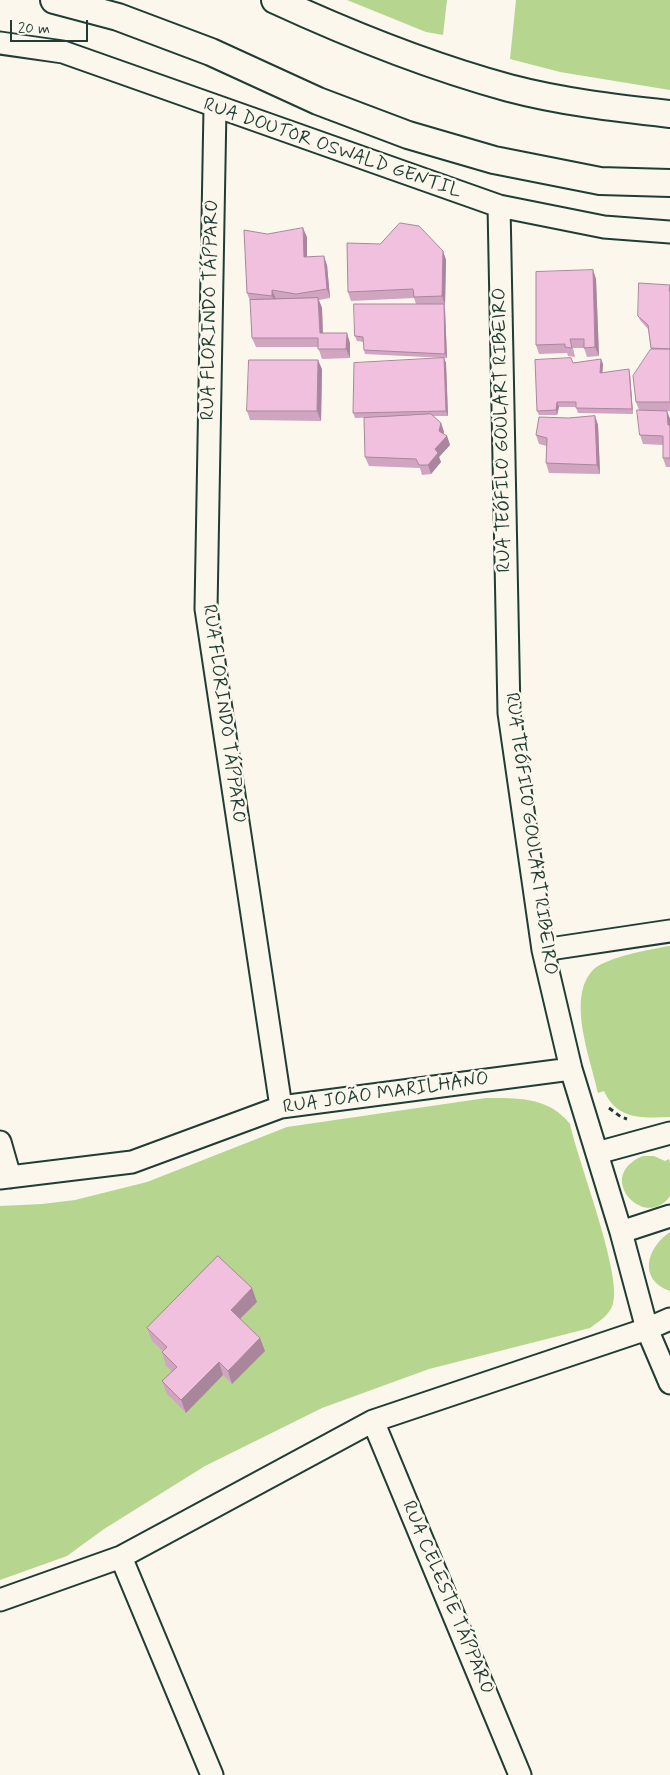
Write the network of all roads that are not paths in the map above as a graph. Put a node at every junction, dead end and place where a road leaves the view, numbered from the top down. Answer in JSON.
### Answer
{"nodes":[{"id":1,"x":54,"y":0,"type":"edge"},
{"id":2,"x":275,"y":0,"type":"edge"},
{"id":3,"x":0,"y":42,"type":"edge"},
{"id":4,"x":215,"y":108,"type":"junction"},
{"id":5,"x":670,"y":114,"type":"edge"},
{"id":6,"x":670,"y":183,"type":"edge"},
{"id":7,"x":499,"y":206,"type":"junction"},
{"id":8,"x":670,"y":232,"type":"edge"},
{"id":9,"x":670,"y":931,"type":"edge"},
{"id":10,"x":543,"y":950,"type":"junction"},
{"id":11,"x":571,"y":1069,"type":"junction"},
{"id":12,"x":281,"y":1107,"type":"junction"},
{"id":13,"x":670,"y":1133,"type":"edge"},
{"id":14,"x":0,"y":1142,"type":"edge"},
{"id":15,"x":597,"y":1154,"type":"junction"},
{"id":16,"x":5,"y":1177,"type":"edge"},
{"id":17,"x":670,"y":1216,"type":"edge"},
{"id":18,"x":621,"y":1232,"type":"junction"},
{"id":19,"x":670,"y":1319,"type":"edge"},
{"id":20,"x":647,"y":1329,"type":"junction"},
{"id":21,"x":670,"y":1383,"type":"edge"},
{"id":22,"x":373,"y":1421,"type":"junction"},
{"id":23,"x":121,"y":1557,"type":"junction"},
{"id":24,"x":0,"y":1600,"type":"edge"},
{"id":25,"x":212,"y":1775,"type":"edge"},
{"id":26,"x":520,"y":1775,"type":"edge"}],
"edges":[{"from":1,"to":6,"type":"street"},
{"from":2,"to":5,"type":"street"},
{"from":3,"to":4,"type":"street","name":"RUA DOUTOR OSWALD GENTIL"},
{"from":4,"to":7,"type":"street","name":"RUA DOUTOR OSWALD GENTIL"},
{"from":4,"to":12,"type":"street","name":"RUA FLORINDO TÁPPARO"},
{"from":7,"to":8,"type":"street","name":"RUA DOUTOR OSWALD GENTIL"},
{"from":7,"to":10,"type":"street","name":"RUA TEÓFILO GOULART RIBEIRO"},
{"from":9,"to":10,"type":"street"},
{"from":10,"to":11,"type":"street","name":"RUA TEÓFILO GOULART RIBEIRO"},
{"from":11,"to":12,"type":"street","name":"RUA JOÃO MARILHANO"},
{"from":11,"to":15,"type":"street","name":"RUA TEÓFILO GOULART RIBEIRO"},
{"from":12,"to":16,"type":"street","name":"RUA JOÃO MARILHANO"},
{"from":13,"to":15,"type":"street"},
{"from":14,"to":16,"type":"street"},
{"from":15,"to":18,"type":"street","name":"RUA TEÓFILO GOULART RIBEIRO"},
{"from":17,"to":18,"type":"street"},
{"from":18,"to":20,"type":"street","name":"RUA TEÓFILO GOULART RIBEIRO"},
{"from":19,"to":20,"type":"street"},
{"from":20,"to":21,"type":"street","name":"RUA TEÓFILO GOULART RIBEIRO"},
{"from":20,"to":22,"type":"street"},
{"from":22,"to":23,"type":"street"},
{"from":22,"to":26,"type":"street","name":"RUA CELESTE TÁPPARO"},
{"from":23,"to":24,"type":"street"},
{"from":23,"to":25,"type":"street"}]}
